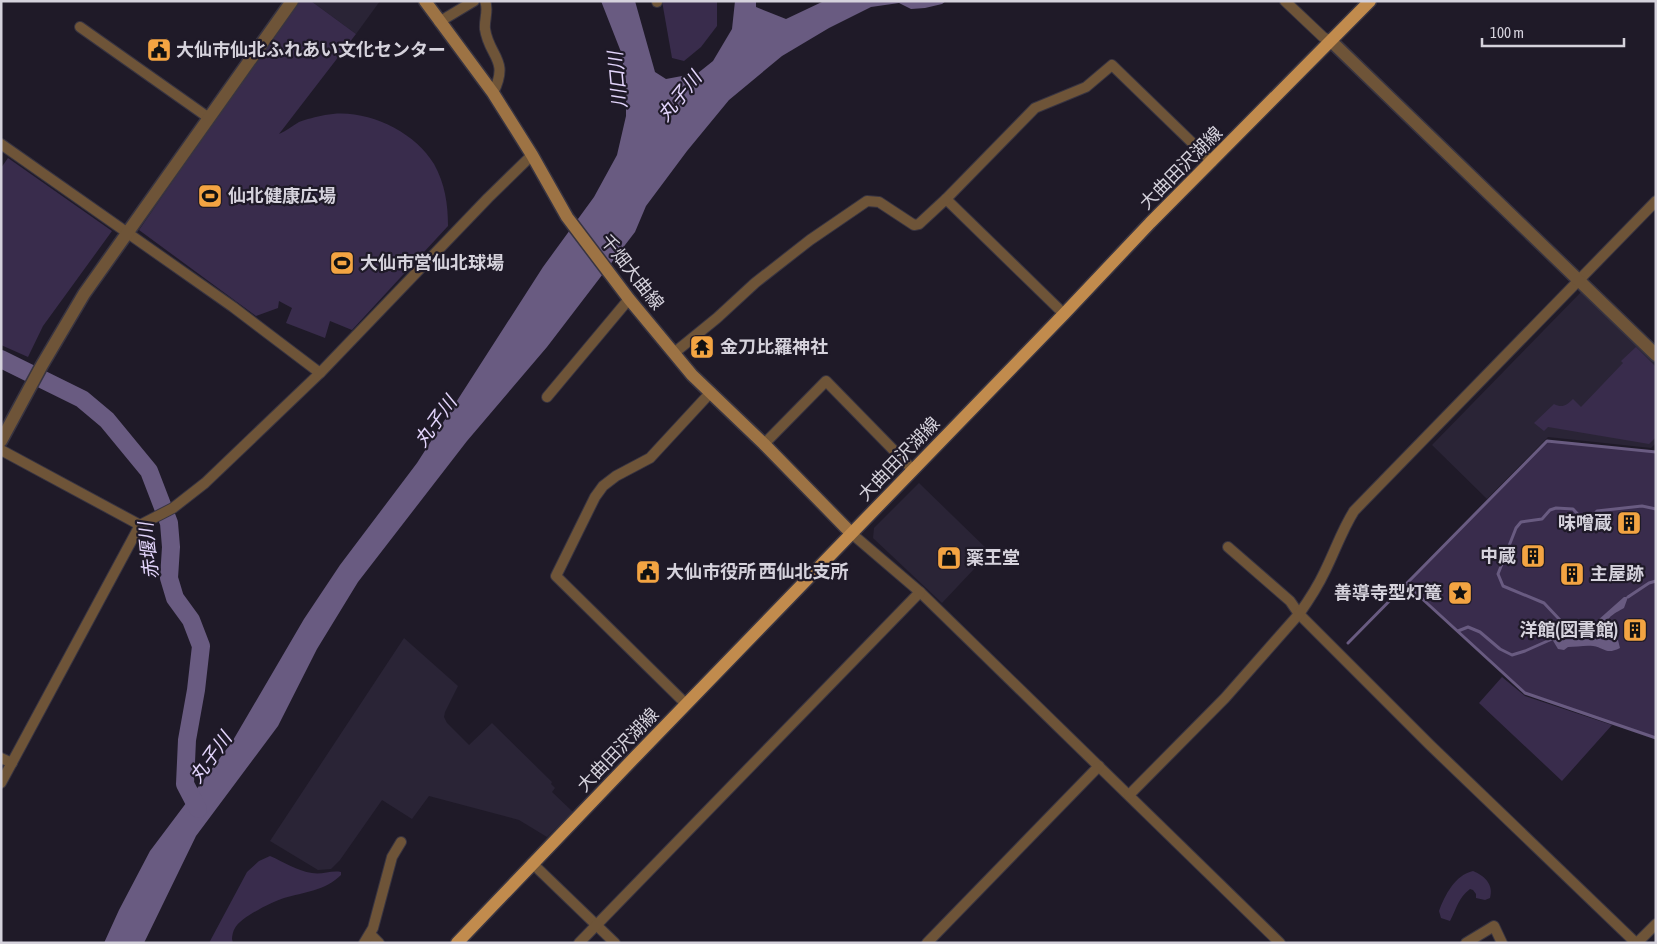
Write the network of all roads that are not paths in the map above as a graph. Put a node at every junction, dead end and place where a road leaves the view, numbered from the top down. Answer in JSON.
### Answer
{"nodes":[{"id":1,"x":292,"y":1,"type":"edge"},
{"id":2,"x":425,"y":1,"type":"edge"},
{"id":3,"x":474,"y":1,"type":"edge"},
{"id":4,"x":485,"y":1,"type":"edge"},
{"id":5,"x":1285,"y":1,"type":"edge"},
{"id":6,"x":1370,"y":1,"type":"edge"},
{"id":7,"x":439,"y":22,"type":"junction"},
{"id":8,"x":80,"y":27,"type":"dead end"},
{"id":9,"x":1331,"y":41,"type":"junction"},
{"id":10,"x":493,"y":93,"type":"junction"},
{"id":11,"x":209,"y":118,"type":"junction"},
{"id":12,"x":1,"y":144,"type":"edge"},
{"id":13,"x":532,"y":155,"type":"junction"},
{"id":14,"x":1212,"y":162,"type":"junction"},
{"id":15,"x":946,"y":199,"type":"junction"},
{"id":16,"x":1656,"y":201,"type":"edge"},
{"id":17,"x":127,"y":234,"type":"junction"},
{"id":18,"x":1578,"y":281,"type":"junction"},
{"id":19,"x":629,"y":300,"type":"junction"},
{"id":20,"x":1064,"y":314,"type":"junction"},
{"id":21,"x":674,"y":353,"type":"junction"},
{"id":22,"x":1656,"y":355,"type":"edge"},
{"id":23,"x":320,"y":373,"type":"junction"},
{"id":24,"x":711,"y":392,"type":"junction"},
{"id":25,"x":547,"y":397,"type":"dead end"},
{"id":26,"x":1,"y":441,"type":"edge"},
{"id":27,"x":764,"y":444,"type":"junction"},
{"id":28,"x":1,"y":450,"type":"edge"},
{"id":29,"x":913,"y":470,"type":"junction"},
{"id":30,"x":140,"y":526,"type":"junction"},
{"id":31,"x":851,"y":533,"type":"junction"},
{"id":32,"x":1228,"y":547,"type":"dead end"},
{"id":33,"x":920,"y":592,"type":"junction"},
{"id":34,"x":1299,"y":614,"type":"junction"},
{"id":35,"x":686,"y":704,"type":"junction"},
{"id":36,"x":1,"y":758,"type":"edge"},
{"id":37,"x":12,"y":763,"type":"junction"},
{"id":38,"x":1099,"y":766,"type":"junction"},
{"id":39,"x":1,"y":783,"type":"edge"},
{"id":40,"x":1129,"y":795,"type":"junction"},
{"id":41,"x":401,"y":842,"type":"dead end"},
{"id":42,"x":532,"y":864,"type":"junction"},
{"id":43,"x":1656,"y":924,"type":"edge"},
{"id":44,"x":596,"y":925,"type":"junction"},
{"id":45,"x":367,"y":939,"type":"edge"},
{"id":46,"x":379,"y":943,"type":"edge"},
{"id":47,"x":457,"y":943,"type":"edge"},
{"id":48,"x":579,"y":943,"type":"edge"},
{"id":49,"x":615,"y":943,"type":"edge"},
{"id":50,"x":927,"y":943,"type":"edge"},
{"id":51,"x":1280,"y":943,"type":"edge"},
{"id":52,"x":1466,"y":943,"type":"edge"},
{"id":53,"x":1502,"y":943,"type":"edge"},
{"id":54,"x":1637,"y":943,"type":"edge"}],
"edges":[{"from":1,"to":11,"type":"street"},
{"from":2,"to":7,"type":"main road","name":"千畑大曲線"},
{"from":3,"to":7,"type":"street"},
{"from":4,"to":10,"type":"street"},
{"from":5,"to":9,"type":"street"},
{"from":6,"to":9,"type":"main road","name":"大曲田沢湖線"},
{"from":7,"to":10,"type":"main road","name":"千畑大曲線"},
{"from":8,"to":11,"type":"street"},
{"from":9,"to":14,"type":"main road","name":"大曲田沢湖線"},
{"from":9,"to":18,"type":"street"},
{"from":10,"to":13,"type":"main road","name":"千畑大曲線"},
{"from":11,"to":17,"type":"street"},
{"from":12,"to":17,"type":"street"},
{"from":13,"to":19,"type":"main road","name":"千畑大曲線"},
{"from":13,"to":23,"type":"street"},
{"from":14,"to":15,"type":"street"},
{"from":14,"to":20,"type":"main road","name":"大曲田沢湖線"},
{"from":15,"to":20,"type":"street"},
{"from":15,"to":21,"type":"street"},
{"from":16,"to":18,"type":"street"},
{"from":17,"to":23,"type":"street"},
{"from":17,"to":26,"type":"street"},
{"from":18,"to":22,"type":"street"},
{"from":18,"to":34,"type":"street"},
{"from":19,"to":21,"type":"main road","name":"千畑大曲線"},
{"from":19,"to":25,"type":"street"},
{"from":20,"to":29,"type":"main road","name":"大曲田沢湖線"},
{"from":21,"to":24,"type":"main road","name":"千畑大曲線"},
{"from":23,"to":30,"type":"street"},
{"from":24,"to":27,"type":"main road","name":"千畑大曲線"},
{"from":24,"to":35,"type":"street"},
{"from":27,"to":29,"type":"street"},
{"from":27,"to":31,"type":"main road","name":"千畑大曲線"},
{"from":28,"to":30,"type":"street"},
{"from":29,"to":31,"type":"main road","name":"大曲田沢湖線"},
{"from":30,"to":37,"type":"street"},
{"from":31,"to":33,"type":"street"},
{"from":31,"to":35,"type":"main road","name":"大曲田沢湖線"},
{"from":32,"to":34,"type":"street"},
{"from":33,"to":38,"type":"street"},
{"from":33,"to":44,"type":"street"},
{"from":34,"to":40,"type":"street"},
{"from":34,"to":54,"type":"street"},
{"from":35,"to":42,"type":"main road","name":"大曲田沢湖線"},
{"from":36,"to":37,"type":"street"},
{"from":37,"to":39,"type":"street"},
{"from":38,"to":40,"type":"street"},
{"from":38,"to":50,"type":"street"},
{"from":40,"to":51,"type":"street"},
{"from":41,"to":45,"type":"street"},
{"from":42,"to":44,"type":"street"},
{"from":42,"to":47,"type":"main road","name":"大曲田沢湖線"},
{"from":43,"to":54,"type":"street"},
{"from":44,"to":48,"type":"street"},
{"from":44,"to":49,"type":"street"},
{"from":45,"to":46,"type":"street"},
{"from":52,"to":53,"type":"street"}]}
